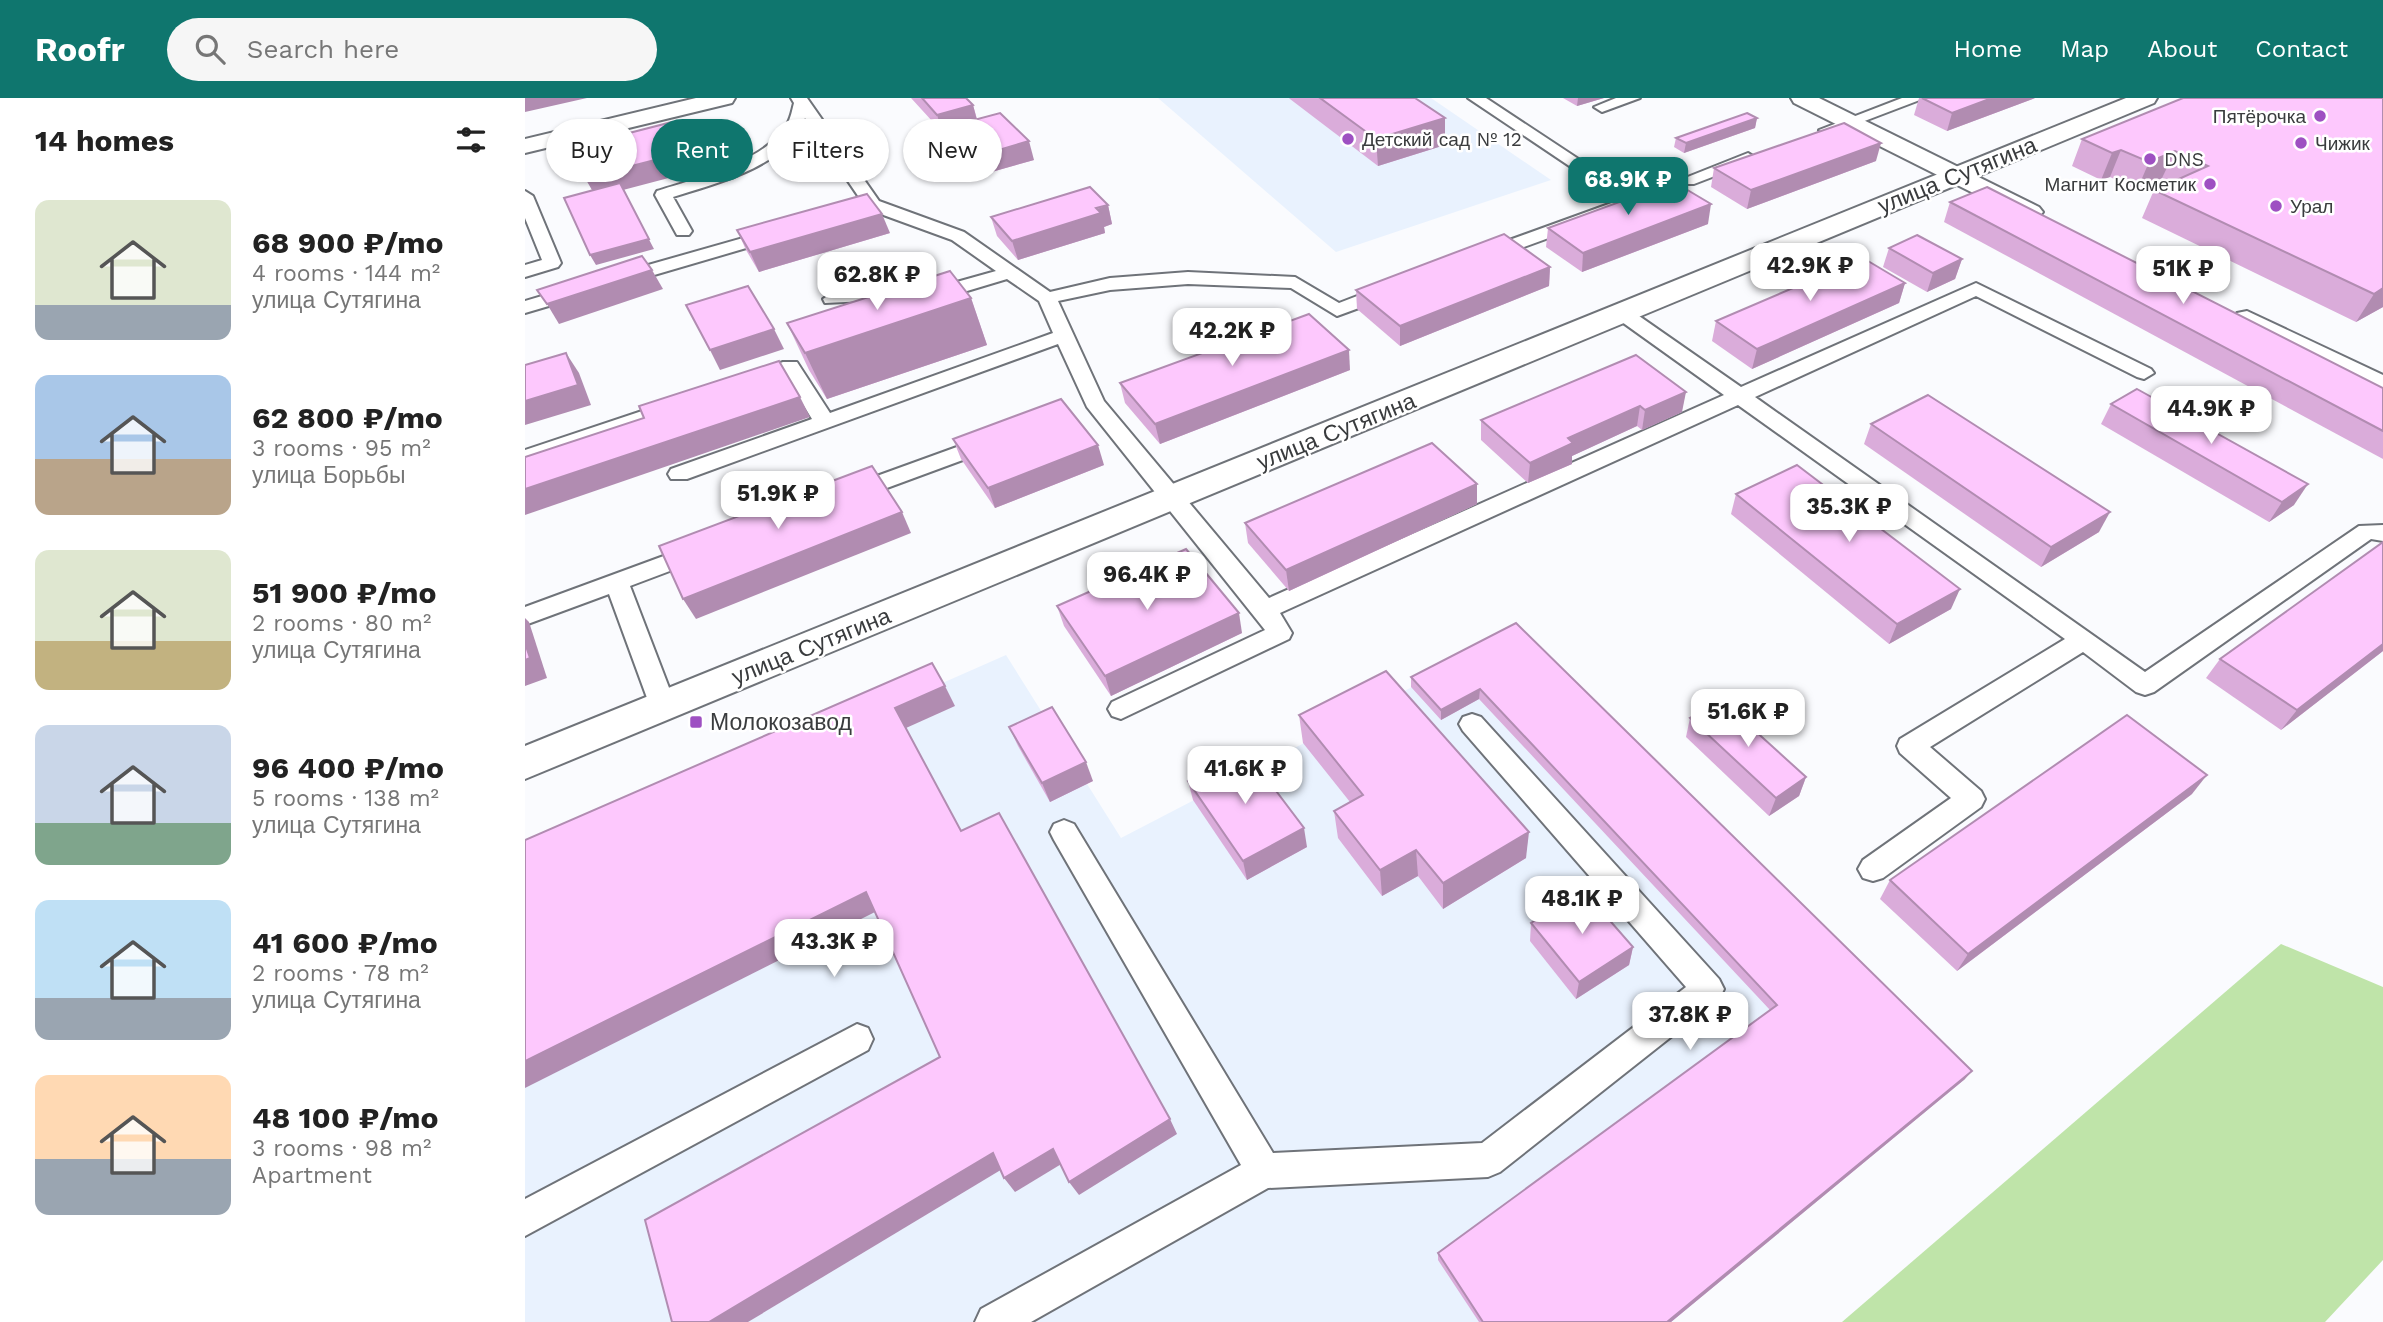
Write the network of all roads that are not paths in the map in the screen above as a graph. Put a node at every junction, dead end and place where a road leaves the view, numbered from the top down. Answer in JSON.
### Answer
{"nodes":[{"id":1,"x":724,"y":98,"type":"edge"},
{"id":2,"x":1476,"y":98,"type":"edge"},
{"id":3,"x":1632,"y":98,"type":"edge"},
{"id":4,"x":1802,"y":98,"type":"edge"},
{"id":5,"x":1917,"y":98,"type":"edge"},
{"id":6,"x":2130,"y":100,"type":"edge"},
{"id":7,"x":801,"y":101,"type":"edge"},
{"id":8,"x":1602,"y":107,"type":"dead end"},
{"id":9,"x":1849,"y":122,"type":"junction"},
{"id":10,"x":1812,"y":135,"type":"edge"},
{"id":11,"x":525,"y":146,"type":"edge"},
{"id":12,"x":1762,"y":153,"type":"edge"},
{"id":13,"x":1957,"y":176,"type":"junction"},
{"id":14,"x":1688,"y":180,"type":"dead end"},
{"id":15,"x":525,"y":196,"type":"edge"},
{"id":16,"x":2057,"y":225,"type":"edge"},
{"id":17,"x":793,"y":229,"type":"edge"},
{"id":18,"x":683,"y":231,"type":"dead end"},
{"id":19,"x":1466,"y":262,"type":"edge"},
{"id":20,"x":525,"y":271,"type":"edge"},
{"id":21,"x":1010,"y":272,"type":"junction"},
{"id":22,"x":1401,"y":286,"type":"edge"},
{"id":23,"x":1047,"y":298,"type":"junction"},
{"id":24,"x":832,"y":299,"type":"dead end"},
{"id":25,"x":2220,"y":306,"type":"edge"},
{"id":26,"x":525,"y":307,"type":"edge"},
{"id":27,"x":1622,"y":313,"type":"junction"},
{"id":28,"x":1063,"y":335,"type":"junction"},
{"id":29,"x":2144,"y":373,"type":"dead end"},
{"id":30,"x":737,"y":384,"type":"edge"},
{"id":31,"x":2383,"y":387,"type":"edge"},
{"id":32,"x":1739,"y":396,"type":"junction"},
{"id":33,"x":697,"y":398,"type":"edge"},
{"id":34,"x":1094,"y":403,"type":"junction"},
{"id":35,"x":1068,"y":412,"type":"edge"},
{"id":36,"x":825,"y":422,"type":"junction"},
{"id":37,"x":1016,"y":432,"type":"edge"},
{"id":38,"x":525,"y":457,"type":"edge"},
{"id":39,"x":679,"y":474,"type":"dead end"},
{"id":40,"x":1171,"y":498,"type":"junction"},
{"id":41,"x":823,"y":504,"type":"edge"},
{"id":42,"x":2383,"y":533,"type":"edge"},
{"id":43,"x":720,"y":543,"type":"edge"},
{"id":44,"x":617,"y":582,"type":"junction"},
{"id":45,"x":1265,"y":610,"type":"junction"},
{"id":46,"x":525,"y":616,"type":"edge"},
{"id":47,"x":2084,"y":640,"type":"junction"},
{"id":48,"x":663,"y":706,"type":"junction"},
{"id":49,"x":1121,"y":709,"type":"dead end"},
{"id":50,"x":1472,"y":724,"type":"dead end"},
{"id":51,"x":525,"y":763,"type":"edge"},
{"id":52,"x":1064,"y":832,"type":"dead end"},
{"id":53,"x":1873,"y":869,"type":"dead end"},
{"id":54,"x":857,"y":1039,"type":"dead end"},
{"id":55,"x":1264,"y":1171,"type":"junction"},
{"id":56,"x":525,"y":1218,"type":"edge"},
{"id":57,"x":994,"y":1322,"type":"edge"}],
"edges":[{"from":1,"to":11,"type":"street"},
{"from":2,"to":19,"type":"lane"},
{"from":3,"to":8,"type":"lane"},
{"from":4,"to":9,"type":"street"},
{"from":5,"to":9,"type":"lane"},
{"from":6,"to":13,"type":"street","name":"улица Сутягина"},
{"from":7,"to":18,"type":"lane"},
{"from":7,"to":21,"type":"lane"},
{"from":9,"to":10,"type":"lane"},
{"from":9,"to":13,"type":"street"},
{"from":12,"to":14,"type":"lane"},
{"from":13,"to":16,"type":"street"},
{"from":13,"to":27,"type":"street","name":"улица Сутягина"},
{"from":15,"to":20,"type":"lane"},
{"from":17,"to":26,"type":"lane"},
{"from":21,"to":23,"type":"lane"},
{"from":21,"to":24,"type":"lane"},
{"from":22,"to":23,"type":"lane"},
{"from":23,"to":28,"type":"lane"},
{"from":25,"to":31,"type":"street"},
{"from":27,"to":32,"type":"lane"},
{"from":27,"to":40,"type":"street","name":"улица Сутягина"},
{"from":28,"to":34,"type":"lane"},
{"from":28,"to":36,"type":"lane"},
{"from":29,"to":32,"type":"lane"},
{"from":30,"to":36,"type":"lane"},
{"from":32,"to":45,"type":"lane"},
{"from":32,"to":47,"type":"lane"},
{"from":33,"to":38,"type":"lane"},
{"from":34,"to":35,"type":"lane"},
{"from":34,"to":40,"type":"lane"},
{"from":36,"to":39,"type":"lane"},
{"from":37,"to":41,"type":"lane"},
{"from":40,"to":45,"type":"lane"},
{"from":40,"to":48,"type":"street","name":"улица Сутягина"},
{"from":42,"to":47,"type":"lane"},
{"from":43,"to":44,"type":"lane"},
{"from":44,"to":46,"type":"lane"},
{"from":44,"to":48,"type":"lane"},
{"from":45,"to":49,"type":"lane"},
{"from":47,"to":53,"type":"lane"},
{"from":48,"to":51,"type":"street","name":"улица Сутягина"},
{"from":50,"to":55,"type":"lane"},
{"from":52,"to":55,"type":"lane"},
{"from":54,"to":56,"type":"lane"},
{"from":55,"to":57,"type":"lane"}]}
